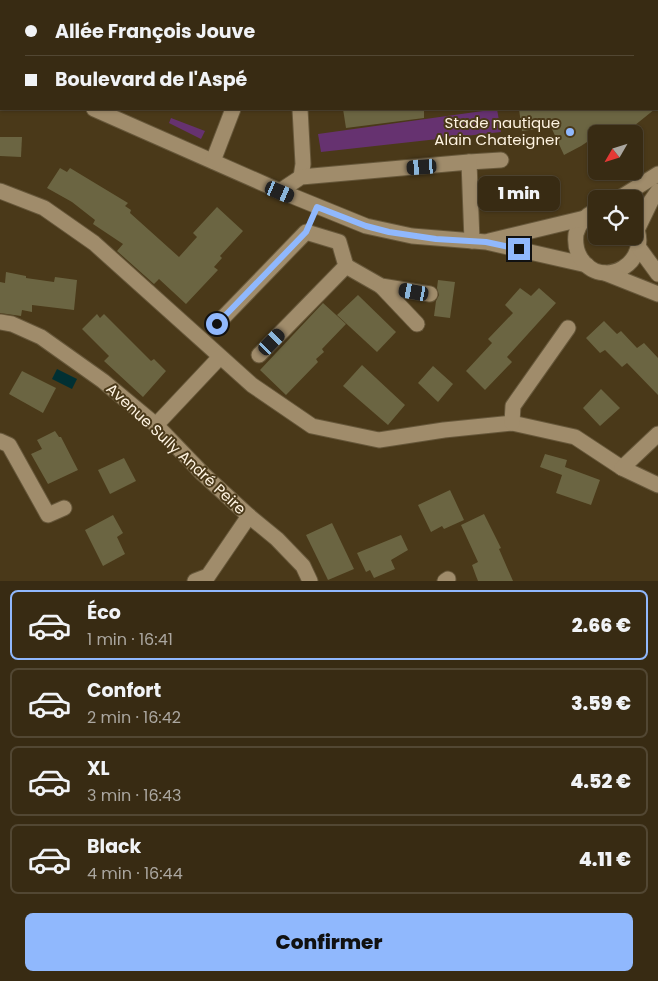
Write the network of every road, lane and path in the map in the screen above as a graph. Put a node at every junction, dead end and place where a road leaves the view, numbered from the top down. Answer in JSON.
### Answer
{"nodes":[{"id":1,"x":96,"y":110,"type":"edge"},
{"id":2,"x":232,"y":110,"type":"edge"},
{"id":3,"x":300,"y":110,"type":"edge"},
{"id":4,"x":501,"y":160,"type":"dead end"},
{"id":5,"x":213,"y":161,"type":"junction"},
{"id":6,"x":469,"y":162,"type":"junction"},
{"id":7,"x":658,"y":174,"type":"edge"},
{"id":8,"x":301,"y":177,"type":"junction"},
{"id":9,"x":632,"y":190,"type":"edge"},
{"id":10,"x":0,"y":191,"type":"edge"},
{"id":11,"x":658,"y":191,"type":"edge"},
{"id":12,"x":280,"y":192,"type":"junction"},
{"id":13,"x":317,"y":207,"type":"junction"},
{"id":14,"x":643,"y":214,"type":"edge"},
{"id":15,"x":588,"y":215,"type":"edge"},
{"id":16,"x":588,"y":217,"type":"edge"},
{"id":17,"x":346,"y":219,"type":"junction"},
{"id":18,"x":306,"y":232,"type":"junction"},
{"id":19,"x":340,"y":242,"type":"junction"},
{"id":20,"x":479,"y":242,"type":"junction"},
{"id":21,"x":639,"y":245,"type":"edge"},
{"id":22,"x":638,"y":248,"type":"junction"},
{"id":23,"x":587,"y":265,"type":"junction"},
{"id":24,"x":346,"y":266,"type":"junction"},
{"id":25,"x":603,"y":272,"type":"junction"},
{"id":26,"x":658,"y":274,"type":"edge"},
{"id":27,"x":381,"y":286,"type":"junction"},
{"id":28,"x":430,"y":294,"type":"dead end"},
{"id":29,"x":658,"y":294,"type":"edge"},
{"id":30,"x":0,"y":322,"type":"edge"},
{"id":31,"x":217,"y":324,"type":"dead end"},
{"id":32,"x":417,"y":324,"type":"dead end"},
{"id":33,"x":568,"y":328,"type":"dead end"},
{"id":34,"x":259,"y":355,"type":"dead end"},
{"id":35,"x":220,"y":357,"type":"junction"},
{"id":36,"x":512,"y":423,"type":"junction"},
{"id":37,"x":156,"y":425,"type":"junction"},
{"id":38,"x":658,"y":434,"type":"edge"},
{"id":39,"x":0,"y":440,"type":"edge"},
{"id":40,"x":622,"y":468,"type":"junction"},
{"id":41,"x":658,"y":485,"type":"edge"},
{"id":42,"x":64,"y":508,"type":"dead end"},
{"id":43,"x":249,"y":516,"type":"junction"},
{"id":44,"x":195,"y":581,"type":"edge"},
{"id":45,"x":310,"y":581,"type":"edge"}],
"edges":[{"from":1,"to":5,"type":"street"},
{"from":2,"to":5,"type":"street"},
{"from":3,"to":8,"type":"street"},
{"from":4,"to":6,"type":"street"},
{"from":5,"to":12,"type":"street"},
{"from":6,"to":8,"type":"street"},
{"from":6,"to":20,"type":"street"},
{"from":7,"to":9,"type":"street"},
{"from":8,"to":12,"type":"street"},
{"from":10,"to":35,"type":"street"},
{"from":11,"to":14,"type":"street"},
{"from":12,"to":13,"type":"street"},
{"from":13,"to":17,"type":"street"},
{"from":13,"to":18,"type":"street"},
{"from":15,"to":20,"type":"street"},
{"from":16,"to":23,"type":"street"},
{"from":17,"to":19,"type":"street"},
{"from":17,"to":20,"type":"street"},
{"from":18,"to":19,"type":"street"},
{"from":18,"to":31,"type":"street"},
{"from":19,"to":24,"type":"street"},
{"from":20,"to":23,"type":"street"},
{"from":21,"to":22,"type":"street"},
{"from":22,"to":25,"type":"street"},
{"from":22,"to":26,"type":"street"},
{"from":23,"to":25,"type":"street"},
{"from":24,"to":27,"type":"street"},
{"from":24,"to":34,"type":"street"},
{"from":25,"to":29,"type":"street"},
{"from":27,"to":28,"type":"street"},
{"from":27,"to":32,"type":"street"},
{"from":30,"to":37,"type":"street","name":"Avenue Sully André Peire"},
{"from":33,"to":36,"type":"street"},
{"from":35,"to":36,"type":"street"},
{"from":35,"to":37,"type":"street"},
{"from":36,"to":40,"type":"street"},
{"from":37,"to":43,"type":"street","name":"Avenue Sully André Peire"},
{"from":38,"to":40,"type":"street"},
{"from":39,"to":42,"type":"street"},
{"from":40,"to":41,"type":"street"},
{"from":43,"to":44,"type":"street"},
{"from":43,"to":45,"type":"street","name":"Avenue Sully André Peire"}]}
